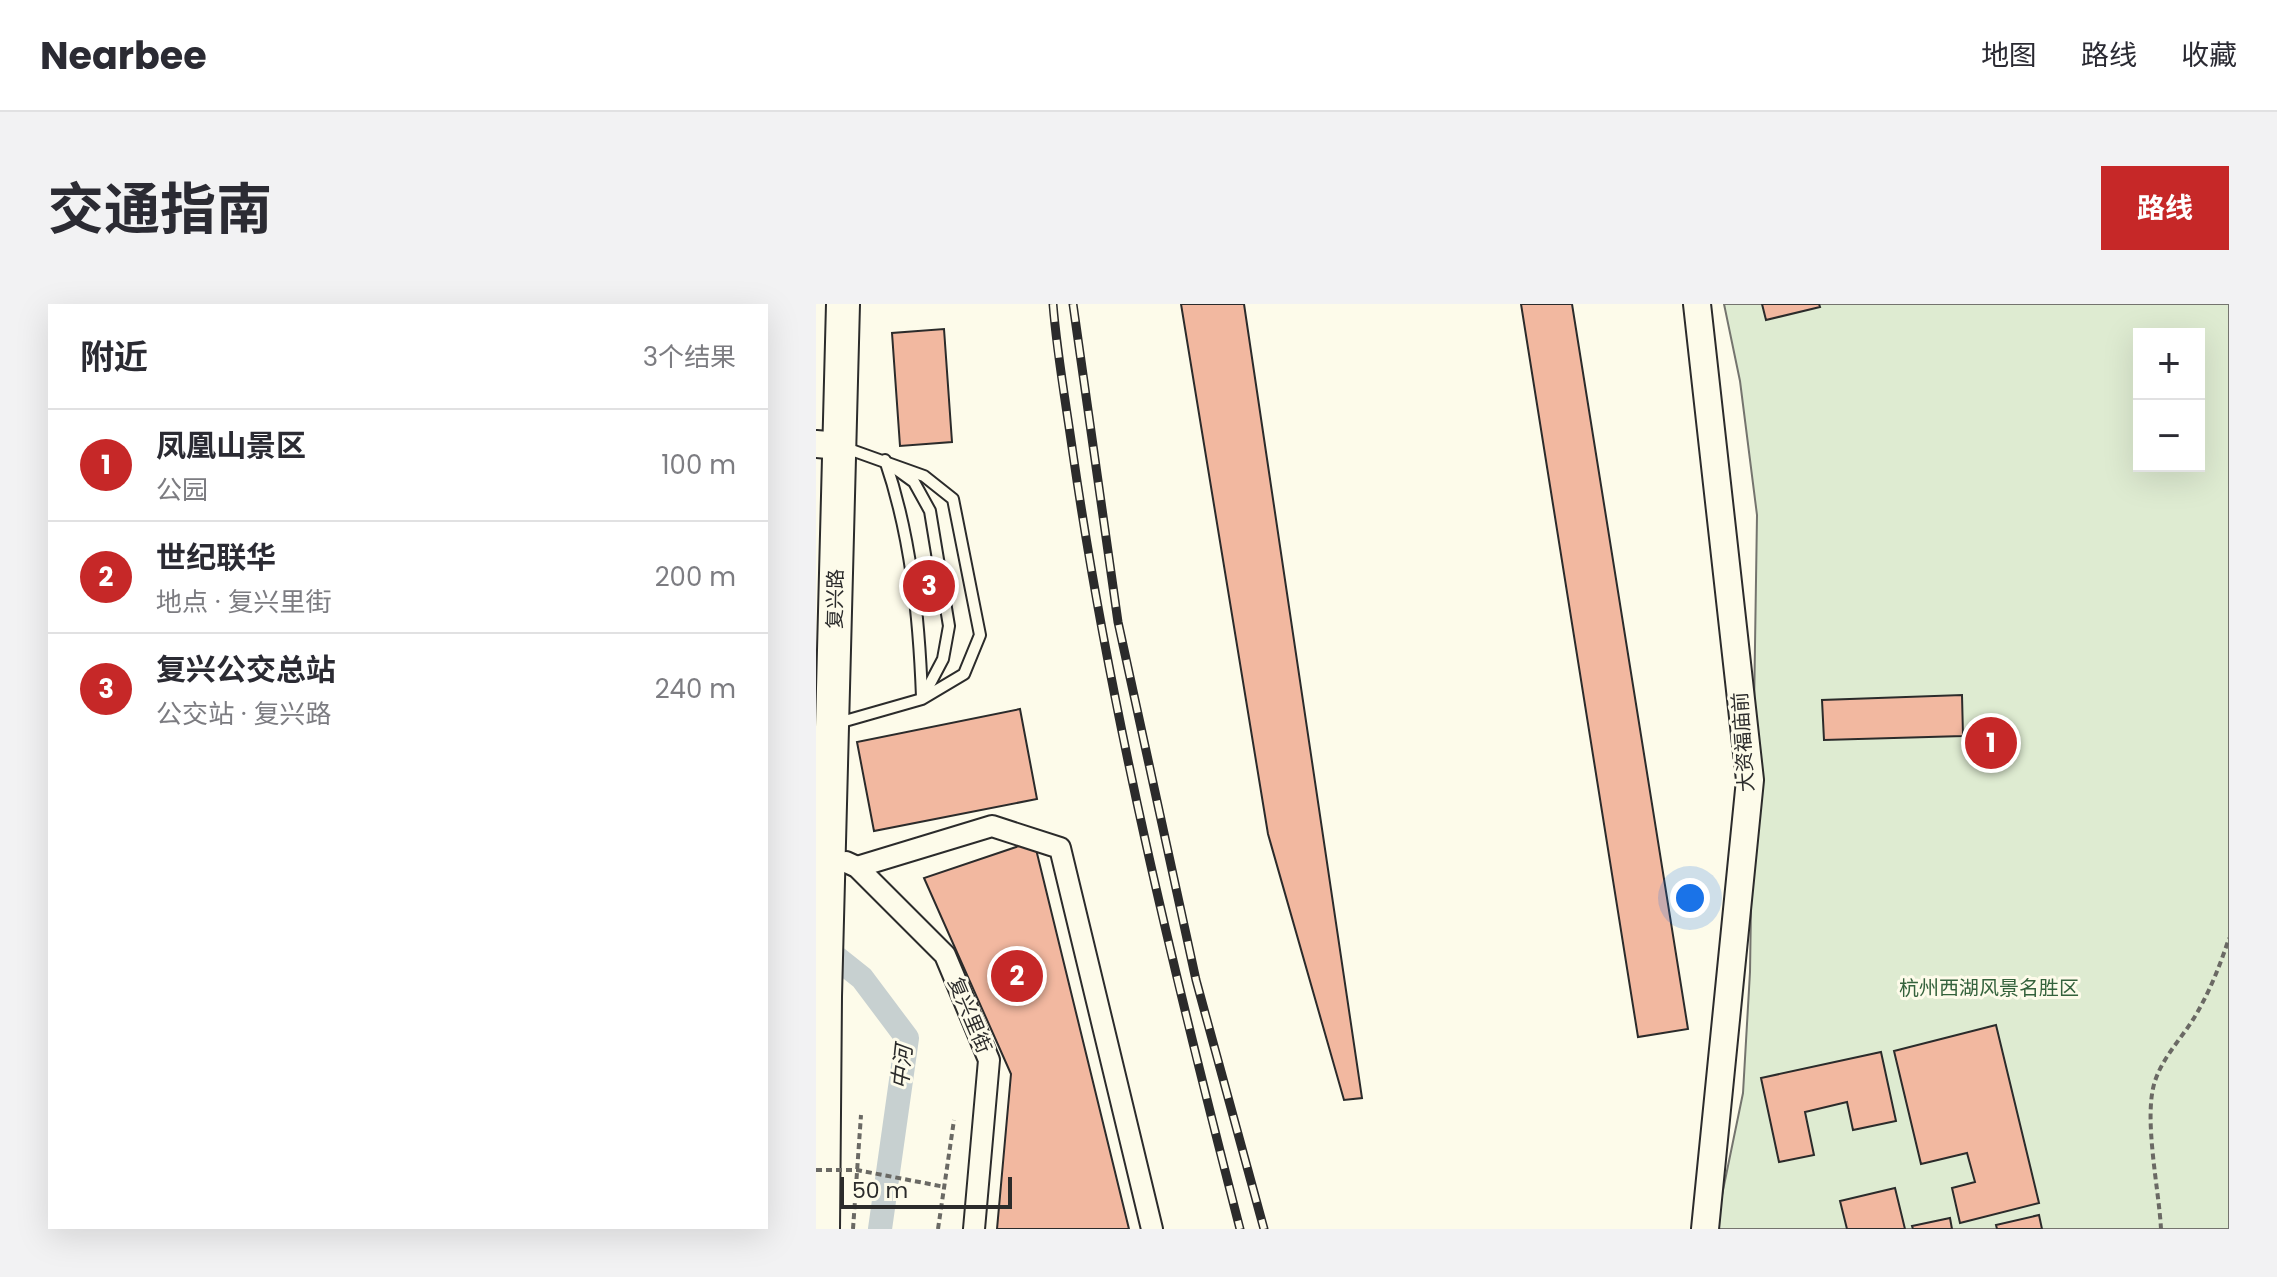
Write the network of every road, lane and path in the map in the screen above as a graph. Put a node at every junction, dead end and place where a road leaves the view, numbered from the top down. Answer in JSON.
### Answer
{"nodes":[{"id":1,"x":843,"y":304,"type":"edge"},
{"id":2,"x":1697,"y":304,"type":"edge"},
{"id":3,"x":827,"y":445,"type":"edge"},
{"id":4,"x":885,"y":460,"type":"junction"},
{"id":5,"x":922,"y":699,"type":"junction"},
{"id":6,"x":833,"y":724,"type":"junction"},
{"id":7,"x":843,"y":861,"type":"junction"},
{"id":8,"x":2229,"y":938,"type":"edge"},
{"id":9,"x":861,"y":1115,"type":"dead end"},
{"id":10,"x":954,"y":1120,"type":"dead end"},
{"id":11,"x":816,"y":1170,"type":"edge"},
{"id":12,"x":857,"y":1170,"type":"junction"},
{"id":13,"x":945,"y":1187,"type":"junction"},
{"id":14,"x":823,"y":1229,"type":"edge"},
{"id":15,"x":853,"y":1229,"type":"edge"},
{"id":16,"x":938,"y":1229,"type":"edge"},
{"id":17,"x":974,"y":1229,"type":"edge"},
{"id":18,"x":1152,"y":1229,"type":"edge"},
{"id":19,"x":1705,"y":1229,"type":"edge"},
{"id":20,"x":2161,"y":1229,"type":"edge"}],
"edges":[{"from":1,"to":3,"type":"main road","name":"复兴路"},
{"from":2,"to":19,"type":"street","name":"大资福庙前"},
{"from":3,"to":4,"type":"lane"},
{"from":3,"to":6,"type":"main road","name":"复兴路"},
{"from":4,"to":5,"type":"lane"},
{"from":4,"to":5,"type":"lane"},
{"from":4,"to":5,"type":"lane"},
{"from":5,"to":6,"type":"lane"},
{"from":6,"to":7,"type":"main road","name":"复兴路"},
{"from":7,"to":14,"type":"main road","name":"复兴路"},
{"from":7,"to":17,"type":"street","name":"复兴里街"},
{"from":7,"to":18,"type":"street"},
{"from":8,"to":20,"type":"path"},
{"from":9,"to":12,"type":"path"},
{"from":10,"to":13,"type":"path"},
{"from":11,"to":12,"type":"path","bridge":true},
{"from":12,"to":13,"type":"path","bridge":true},
{"from":12,"to":15,"type":"path"},
{"from":13,"to":16,"type":"path"}]}
